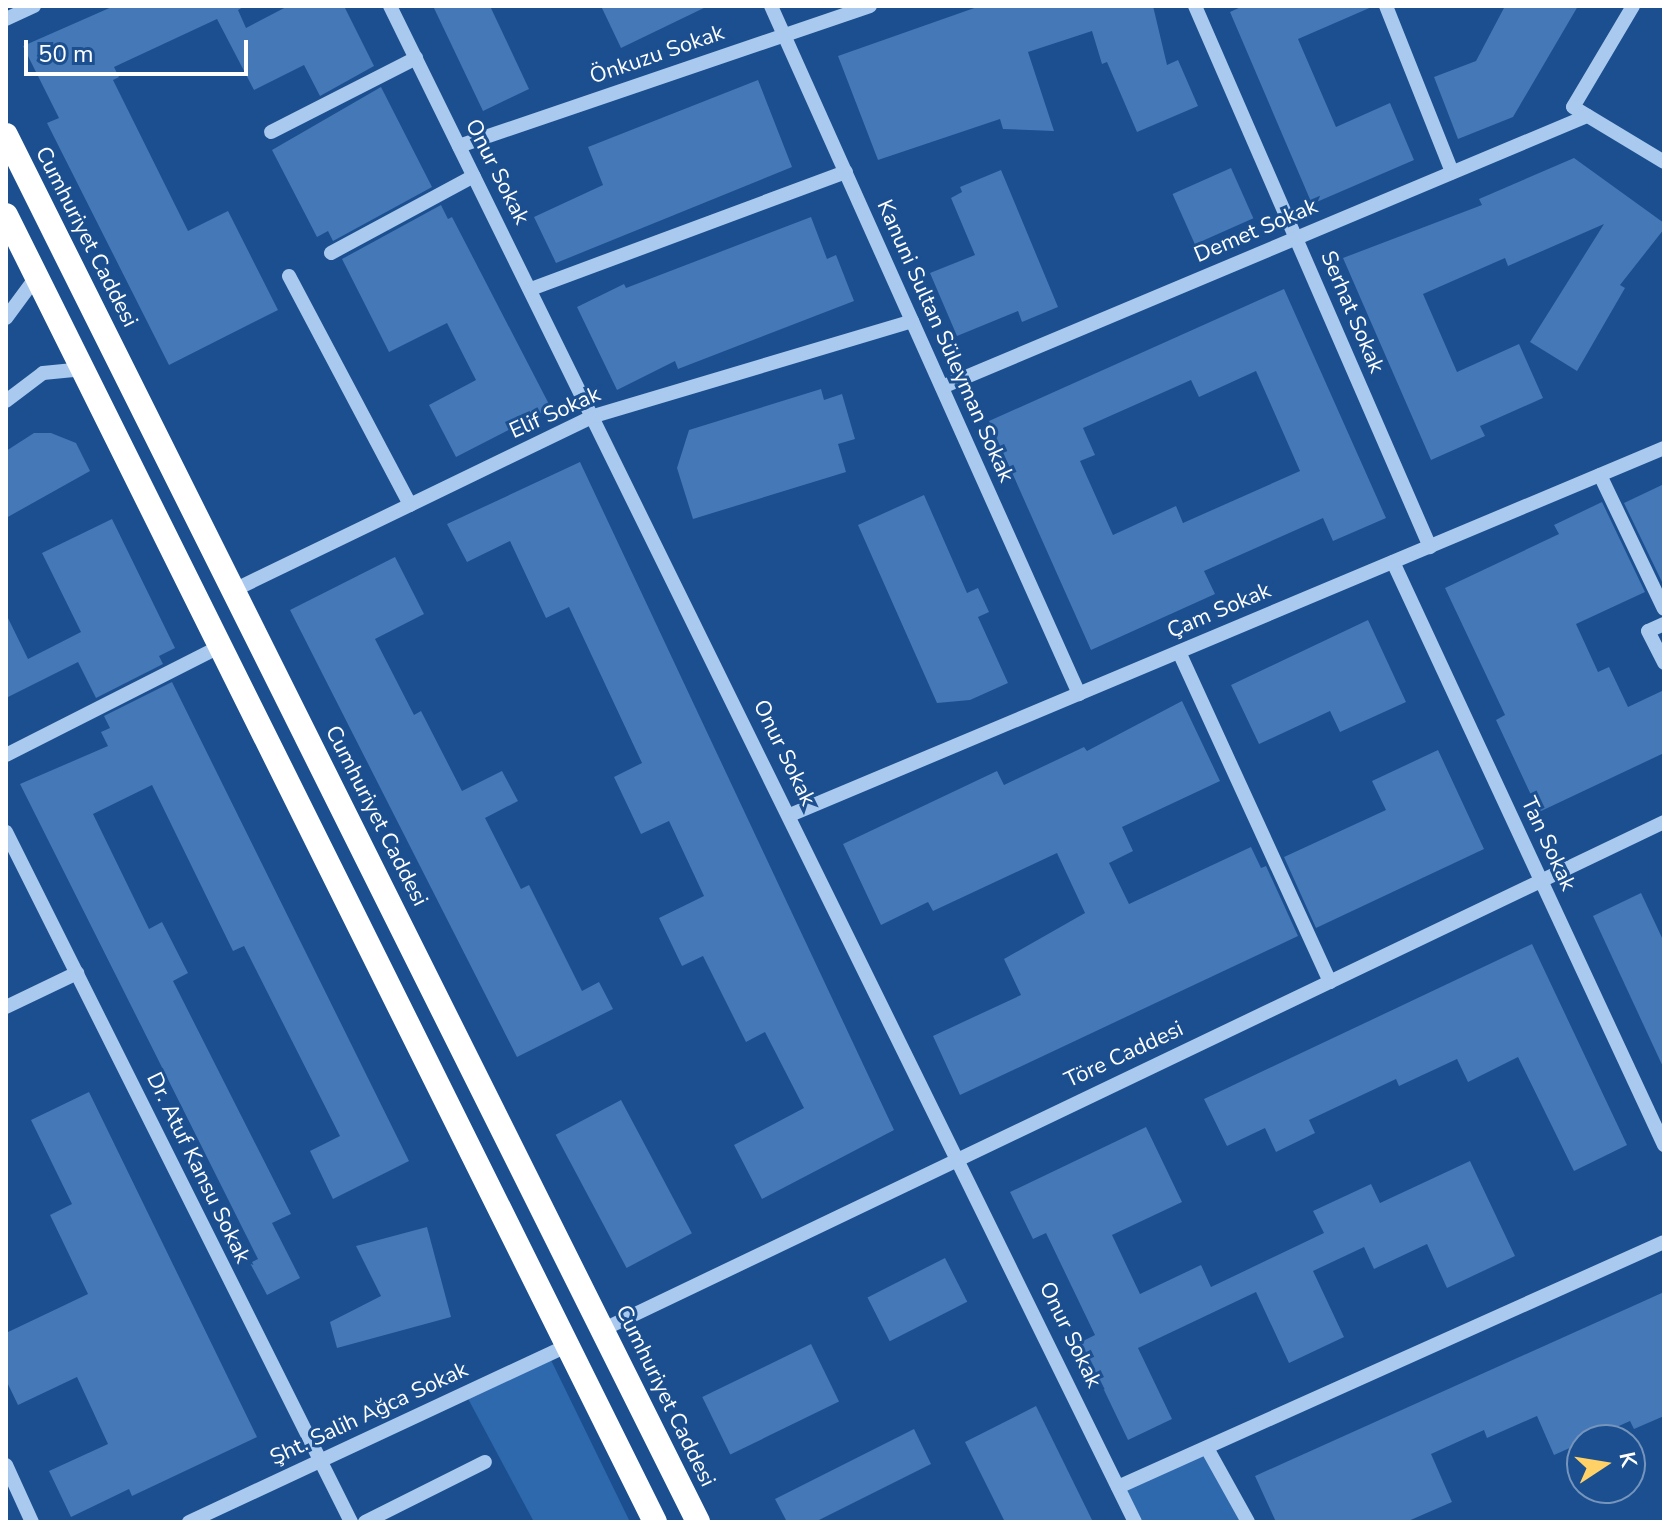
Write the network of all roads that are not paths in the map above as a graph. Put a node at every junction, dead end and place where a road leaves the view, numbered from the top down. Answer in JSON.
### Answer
{"nodes":[{"id":1,"x":34,"y":6,"type":"edge"},
{"id":2,"x":390,"y":6,"type":"edge"},
{"id":3,"x":771,"y":6,"type":"edge"},
{"id":4,"x":870,"y":6,"type":"edge"},
{"id":5,"x":1195,"y":6,"type":"edge"},
{"id":6,"x":1386,"y":6,"type":"edge"},
{"id":7,"x":1633,"y":6,"type":"edge"},
{"id":8,"x":6,"y":19,"type":"edge"},
{"id":9,"x":784,"y":35,"type":"junction"},
{"id":10,"x":416,"y":58,"type":"junction"},
{"id":11,"x":1587,"y":116,"type":"junction"},
{"id":12,"x":271,"y":132,"type":"dead end"},
{"id":13,"x":6,"y":135,"type":"edge"},
{"id":14,"x":459,"y":146,"type":"junction"},
{"id":15,"x":1664,"y":162,"type":"edge"},
{"id":16,"x":846,"y":172,"type":"junction"},
{"id":17,"x":1452,"y":172,"type":"junction"},
{"id":18,"x":474,"y":176,"type":"junction"},
{"id":19,"x":6,"y":215,"type":"edge"},
{"id":20,"x":1296,"y":238,"type":"junction"},
{"id":21,"x":331,"y":253,"type":"dead end"},
{"id":22,"x":67,"y":258,"type":"junction"},
{"id":23,"x":37,"y":276,"type":"junction"},
{"id":24,"x":289,"y":276,"type":"dead end"},
{"id":25,"x":531,"y":289,"type":"junction"},
{"id":26,"x":6,"y":318,"type":"edge"},
{"id":27,"x":912,"y":321,"type":"junction"},
{"id":28,"x":114,"y":351,"type":"junction"},
{"id":29,"x":84,"y":369,"type":"junction"},
{"id":30,"x":942,"y":387,"type":"junction"},
{"id":31,"x":7,"y":397,"type":"edge"},
{"id":32,"x":594,"y":416,"type":"junction"},
{"id":33,"x":1664,"y":448,"type":"edge"},
{"id":34,"x":1600,"y":475,"type":"junction"},
{"id":35,"x":410,"y":505,"type":"junction"},
{"id":36,"x":1430,"y":547,"type":"junction"},
{"id":37,"x":1393,"y":562,"type":"junction"},
{"id":38,"x":234,"y":590,"type":"junction"},
{"id":39,"x":1664,"y":609,"type":"edge"},
{"id":40,"x":1664,"y":624,"type":"edge"},
{"id":41,"x":221,"y":646,"type":"junction"},
{"id":42,"x":1179,"y":652,"type":"junction"},
{"id":43,"x":1664,"y":663,"type":"edge"},
{"id":44,"x":1079,"y":694,"type":"junction"},
{"id":45,"x":6,"y":755,"type":"edge"},
{"id":46,"x":790,"y":815,"type":"junction"},
{"id":47,"x":1664,"y":822,"type":"edge"},
{"id":48,"x":6,"y":832,"type":"edge"},
{"id":49,"x":1541,"y":882,"type":"junction"},
{"id":50,"x":77,"y":973,"type":"junction"},
{"id":51,"x":1330,"y":982,"type":"junction"},
{"id":52,"x":6,"y":1007,"type":"edge"},
{"id":53,"x":1664,"y":1145,"type":"edge"},
{"id":54,"x":960,"y":1158,"type":"junction"},
{"id":55,"x":1664,"y":1242,"type":"edge"},
{"id":56,"x":604,"y":1329,"type":"junction"},
{"id":57,"x":568,"y":1345,"type":"junction"},
{"id":58,"x":1208,"y":1450,"type":"junction"},
{"id":59,"x":319,"y":1462,"type":"junction"},
{"id":60,"x":485,"y":1462,"type":"dead end"},
{"id":61,"x":6,"y":1465,"type":"edge"},
{"id":62,"x":1118,"y":1487,"type":"junction"},
{"id":63,"x":32,"y":1522,"type":"edge"},
{"id":64,"x":189,"y":1522,"type":"edge"},
{"id":65,"x":351,"y":1522,"type":"edge"},
{"id":66,"x":365,"y":1522,"type":"edge"},
{"id":67,"x":655,"y":1522,"type":"edge"},
{"id":68,"x":698,"y":1522,"type":"edge"},
{"id":69,"x":1135,"y":1522,"type":"edge"},
{"id":70,"x":1248,"y":1522,"type":"edge"}],
"edges":[{"from":1,"to":8,"type":"street"},
{"from":2,"to":10,"type":"street","name":"Onur Sokak"},
{"from":3,"to":9,"type":"street","name":"Kanuni Sultan Süleyman Sokak"},
{"from":4,"to":9,"type":"street","name":"Önkuzu Sokak"},
{"from":5,"to":20,"type":"street","name":"Serhat Sokak"},
{"from":6,"to":17,"type":"street"},
{"from":7,"to":11,"type":"street"},
{"from":9,"to":14,"type":"street","name":"Önkuzu Sokak"},
{"from":9,"to":16,"type":"street","name":"Kanuni Sultan Süleyman Sokak"},
{"from":10,"to":12,"type":"street"},
{"from":10,"to":14,"type":"street","name":"Onur Sokak"},
{"from":11,"to":15,"type":"street"},
{"from":11,"to":17,"type":"street","name":"Demet Sokak"},
{"from":13,"to":22,"type":"highway","name":"Cumhuriyet Caddesi"},
{"from":14,"to":18,"type":"street","name":"Onur Sokak"},
{"from":16,"to":25,"type":"street"},
{"from":16,"to":27,"type":"street","name":"Kanuni Sultan Süleyman Sokak"},
{"from":17,"to":20,"type":"street","name":"Demet Sokak"},
{"from":18,"to":21,"type":"street"},
{"from":18,"to":25,"type":"street","name":"Onur Sokak"},
{"from":19,"to":23,"type":"highway"},
{"from":20,"to":30,"type":"street","name":"Demet Sokak"},
{"from":20,"to":36,"type":"street","name":"Serhat Sokak"},
{"from":22,"to":23,"type":"highway"},
{"from":22,"to":28,"type":"highway","name":"Cumhuriyet Caddesi"},
{"from":23,"to":26,"type":"street"},
{"from":23,"to":29,"type":"highway"},
{"from":24,"to":35,"type":"street"},
{"from":25,"to":32,"type":"street","name":"Onur Sokak"},
{"from":27,"to":30,"type":"street","name":"Kanuni Sultan Süleyman Sokak"},
{"from":27,"to":32,"type":"street","name":"Elif Sokak"},
{"from":28,"to":29,"type":"highway"},
{"from":28,"to":38,"type":"highway","name":"Cumhuriyet Caddesi"},
{"from":29,"to":31,"type":"street"},
{"from":29,"to":41,"type":"highway"},
{"from":30,"to":44,"type":"street","name":"Kanuni Sultan Süleyman Sokak"},
{"from":32,"to":35,"type":"street","name":"Elif Sokak"},
{"from":32,"to":46,"type":"street","name":"Onur Sokak"},
{"from":33,"to":34,"type":"street","name":"Çam Sokak"},
{"from":34,"to":36,"type":"street","name":"Çam Sokak"},
{"from":34,"to":39,"type":"street"},
{"from":35,"to":38,"type":"street","name":"Elif Sokak"},
{"from":36,"to":37,"type":"street","name":"Çam Sokak"},
{"from":37,"to":42,"type":"street","name":"Çam Sokak"},
{"from":37,"to":49,"type":"street","name":"Tan Sokak"},
{"from":38,"to":56,"type":"highway","name":"Cumhuriyet Caddesi"},
{"from":40,"to":43,"type":"street"},
{"from":41,"to":45,"type":"street"},
{"from":41,"to":57,"type":"highway"},
{"from":42,"to":44,"type":"street","name":"Çam Sokak"},
{"from":42,"to":51,"type":"street"},
{"from":44,"to":46,"type":"street","name":"Çam Sokak"},
{"from":46,"to":54,"type":"street","name":"Onur Sokak"},
{"from":47,"to":49,"type":"street","name":"Töre Caddesi"},
{"from":48,"to":50,"type":"street","name":"Dr. Atuf Kansu Sokak"},
{"from":49,"to":51,"type":"street","name":"Töre Caddesi"},
{"from":49,"to":53,"type":"street","name":"Tan Sokak"},
{"from":50,"to":52,"type":"street"},
{"from":50,"to":59,"type":"street","name":"Dr. Atuf Kansu Sokak"},
{"from":51,"to":54,"type":"street","name":"Töre Caddesi"},
{"from":54,"to":56,"type":"street","name":"Töre Caddesi"},
{"from":54,"to":62,"type":"street","name":"Onur Sokak"},
{"from":55,"to":58,"type":"street"},
{"from":56,"to":68,"type":"highway","name":"Cumhuriyet Caddesi"},
{"from":57,"to":59,"type":"street","name":"Şht. Salih Ağca Sokak"},
{"from":57,"to":67,"type":"highway"},
{"from":58,"to":62,"type":"street"},
{"from":58,"to":70,"type":"street"},
{"from":59,"to":64,"type":"street","name":"Şht. Salih Ağca Sokak"},
{"from":59,"to":65,"type":"street","name":"Dr. Atuf Kansu Sokak"},
{"from":60,"to":66,"type":"street"},
{"from":61,"to":63,"type":"street"},
{"from":62,"to":69,"type":"street","name":"Onur Sokak"}]}
